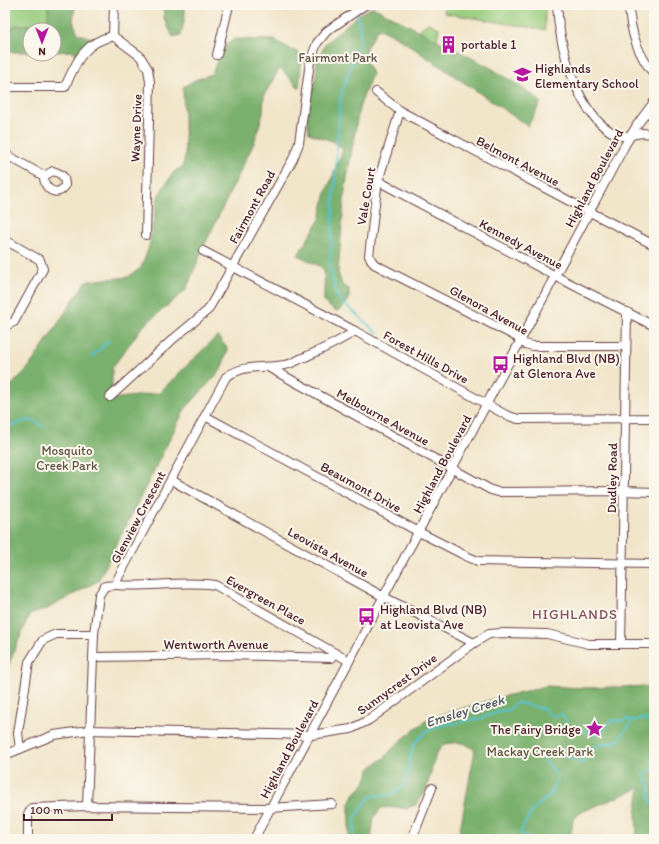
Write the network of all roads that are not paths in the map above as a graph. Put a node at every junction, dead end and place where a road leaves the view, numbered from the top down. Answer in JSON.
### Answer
{"nodes":[{"id":1,"x":114,"y":5,"type":"edge"},
{"id":2,"x":228,"y":5,"type":"edge"},
{"id":3,"x":557,"y":5,"type":"edge"},
{"id":4,"x":629,"y":5,"type":"edge"},
{"id":5,"x":363,"y":7,"type":"edge"},
{"id":6,"x":114,"y":36,"type":"junction"},
{"id":7,"x":216,"y":55,"type":"dead end"},
{"id":8,"x":654,"y":74,"type":"edge"},
{"id":9,"x":5,"y":87,"type":"edge"},
{"id":10,"x":376,"y":92,"type":"dead end"},
{"id":11,"x":654,"y":102,"type":"edge"},
{"id":12,"x":400,"y":111,"type":"junction"},
{"id":13,"x":654,"y":134,"type":"edge"},
{"id":14,"x":631,"y":135,"type":"junction"},
{"id":15,"x":5,"y":154,"type":"edge"},
{"id":16,"x":44,"y":176,"type":"dead end"},
{"id":17,"x":378,"y":181,"type":"junction"},
{"id":18,"x":590,"y":212,"type":"junction"},
{"id":19,"x":146,"y":235,"type":"dead end"},
{"id":20,"x":5,"y":240,"type":"edge"},
{"id":21,"x":654,"y":244,"type":"edge"},
{"id":22,"x":203,"y":251,"type":"dead end"},
{"id":23,"x":233,"y":267,"type":"junction"},
{"id":24,"x":394,"y":273,"type":"joint"},
{"id":25,"x":556,"y":276,"type":"junction"},
{"id":26,"x":627,"y":312,"type":"junction"},
{"id":27,"x":5,"y":326,"type":"edge"},
{"id":28,"x":654,"y":326,"type":"edge"},
{"id":29,"x":355,"y":331,"type":"junction"},
{"id":30,"x":521,"y":341,"type":"junction"},
{"id":31,"x":626,"y":346,"type":"junction"},
{"id":32,"x":268,"y":367,"type":"junction"},
{"id":33,"x":110,"y":397,"type":"dead end"},
{"id":34,"x":487,"y":405,"type":"junction"},
{"id":35,"x":205,"y":416,"type":"junction"},
{"id":36,"x":654,"y":416,"type":"edge"},
{"id":37,"x":625,"y":418,"type":"junction"},
{"id":38,"x":453,"y":470,"type":"junction"},
{"id":39,"x":171,"y":480,"type":"junction"},
{"id":40,"x":624,"y":491,"type":"junction"},
{"id":41,"x":654,"y":492,"type":"edge"},
{"id":42,"x":419,"y":532,"type":"junction"},
{"id":43,"x":623,"y":563,"type":"junction"},
{"id":44,"x":654,"y":564,"type":"edge"},
{"id":45,"x":116,"y":585,"type":"junction"},
{"id":46,"x":384,"y":597,"type":"junction"},
{"id":47,"x":94,"y":634,"type":"junction"},
{"id":48,"x":474,"y":643,"type":"junction"},
{"id":49,"x":621,"y":644,"type":"junction"},
{"id":50,"x":654,"y":644,"type":"edge"},
{"id":51,"x":335,"y":653,"type":"junction"},
{"id":52,"x":94,"y":657,"type":"junction"},
{"id":53,"x":349,"y":661,"type":"junction"},
{"id":54,"x":89,"y":730,"type":"junction"},
{"id":55,"x":311,"y":735,"type":"junction"},
{"id":56,"x":20,"y":749,"type":"junction"},
{"id":57,"x":5,"y":755,"type":"edge"},
{"id":58,"x":432,"y":788,"type":"dead end"},
{"id":59,"x":332,"y":804,"type":"dead end"},
{"id":60,"x":87,"y":806,"type":"junction"},
{"id":61,"x":270,"y":808,"type":"junction"},
{"id":62,"x":28,"y":839,"type":"edge"},
{"id":63,"x":254,"y":839,"type":"edge"},
{"id":64,"x":412,"y":839,"type":"edge"}],
"edges":[{"from":1,"to":6,"type":"street"},
{"from":2,"to":7,"type":"street"},
{"from":3,"to":14,"type":"street"},
{"from":4,"to":8,"type":"street"},
{"from":5,"to":23,"type":"street","name":"Fairmont Road"},
{"from":6,"to":9,"type":"street"},
{"from":6,"to":19,"type":"street","name":"Wayne Drive"},
{"from":10,"to":12,"type":"street","name":"Belmont Avenue"},
{"from":11,"to":14,"type":"street","name":"Highland Boulevard"},
{"from":12,"to":17,"type":"street","name":"Vale Court"},
{"from":12,"to":18,"type":"street","name":"Belmont Avenue"},
{"from":13,"to":14,"type":"street"},
{"from":14,"to":18,"type":"street","name":"Highland Boulevard"},
{"from":15,"to":16,"type":"street"},
{"from":17,"to":24,"type":"street","name":"Vale Court"},
{"from":17,"to":25,"type":"street","name":"Kennedy Avenue"},
{"from":18,"to":21,"type":"street","name":"Belmont Avenue"},
{"from":18,"to":25,"type":"street","name":"Highland Boulevard"},
{"from":20,"to":27,"type":"street"},
{"from":22,"to":23,"type":"street","name":"Forest Hills Drive"},
{"from":23,"to":29,"type":"street","name":"Forest Hills Drive"},
{"from":23,"to":33,"type":"street","name":"Fairmont Road"},
{"from":24,"to":30,"type":"street","name":"Glenora Avenue"},
{"from":25,"to":26,"type":"street","name":"Kennedy Avenue"},
{"from":25,"to":30,"type":"street","name":"Highland Boulevard"},
{"from":26,"to":28,"type":"street","name":"Kennedy Avenue"},
{"from":26,"to":31,"type":"street","name":"Dudley Road"},
{"from":29,"to":32,"type":"street","name":"Glenview Crescent"},
{"from":29,"to":34,"type":"street","name":"Forest Hills Drive"},
{"from":30,"to":31,"type":"street","name":"Glenora Avenue"},
{"from":30,"to":34,"type":"street","name":"Highland Boulevard"},
{"from":31,"to":37,"type":"street","name":"Dudley Road"},
{"from":32,"to":35,"type":"street","name":"Glenview Crescent"},
{"from":32,"to":38,"type":"street","name":"Melbourne Avenue"},
{"from":34,"to":37,"type":"street","name":"Forest Hills Drive"},
{"from":34,"to":38,"type":"street","name":"Highland Boulevard"},
{"from":35,"to":39,"type":"street","name":"Glenview Crescent"},
{"from":35,"to":42,"type":"street","name":"Beaumont Drive"},
{"from":36,"to":37,"type":"street","name":"Forest Hills Drive"},
{"from":37,"to":40,"type":"street","name":"Dudley Road"},
{"from":38,"to":40,"type":"street","name":"Melbourne Avenue"},
{"from":38,"to":42,"type":"street","name":"Highland Boulevard"},
{"from":39,"to":45,"type":"street","name":"Glenview Crescent"},
{"from":39,"to":46,"type":"street","name":"Leovista Avenue"},
{"from":40,"to":41,"type":"street","name":"Melbourne Avenue"},
{"from":40,"to":43,"type":"street","name":"Dudley Road"},
{"from":42,"to":43,"type":"street","name":"Beaumont Drive"},
{"from":42,"to":46,"type":"street","name":"Highland Boulevard"},
{"from":43,"to":44,"type":"street","name":"Beaumont Drive"},
{"from":43,"to":49,"type":"street","name":"Dudley Road"},
{"from":45,"to":47,"type":"street","name":"Glenview Crescent"},
{"from":45,"to":51,"type":"street","name":"Evergreen Place"},
{"from":46,"to":48,"type":"street","name":"Leovista Avenue"},
{"from":46,"to":53,"type":"street","name":"Highland Boulevard"},
{"from":47,"to":52,"type":"street","name":"Glenview Crescent"},
{"from":47,"to":56,"type":"street"},
{"from":48,"to":49,"type":"street","name":"Sunnycrest Drive"},
{"from":48,"to":55,"type":"street","name":"Sunnycrest Drive"},
{"from":49,"to":50,"type":"street","name":"Sunnycrest Drive"},
{"from":51,"to":52,"type":"street","name":"Wentworth Avenue"},
{"from":51,"to":53,"type":"street","name":"Evergreen Place"},
{"from":52,"to":54,"type":"street","name":"Glenview Crescent"},
{"from":53,"to":55,"type":"street","name":"Highland Boulevard"},
{"from":54,"to":55,"type":"street","name":"Sunnycrest Drive"},
{"from":54,"to":56,"type":"street","name":"Sunnycrest Drive"},
{"from":54,"to":60,"type":"street","name":"Glenview Crescent"},
{"from":55,"to":61,"type":"street","name":"Highland Boulevard"},
{"from":56,"to":57,"type":"street","name":"Sunnycrest Drive"},
{"from":58,"to":64,"type":"street"},
{"from":59,"to":61,"type":"street"},
{"from":60,"to":61,"type":"street"},
{"from":60,"to":62,"type":"street"},
{"from":61,"to":63,"type":"street","name":"Highland Boulevard"}]}
